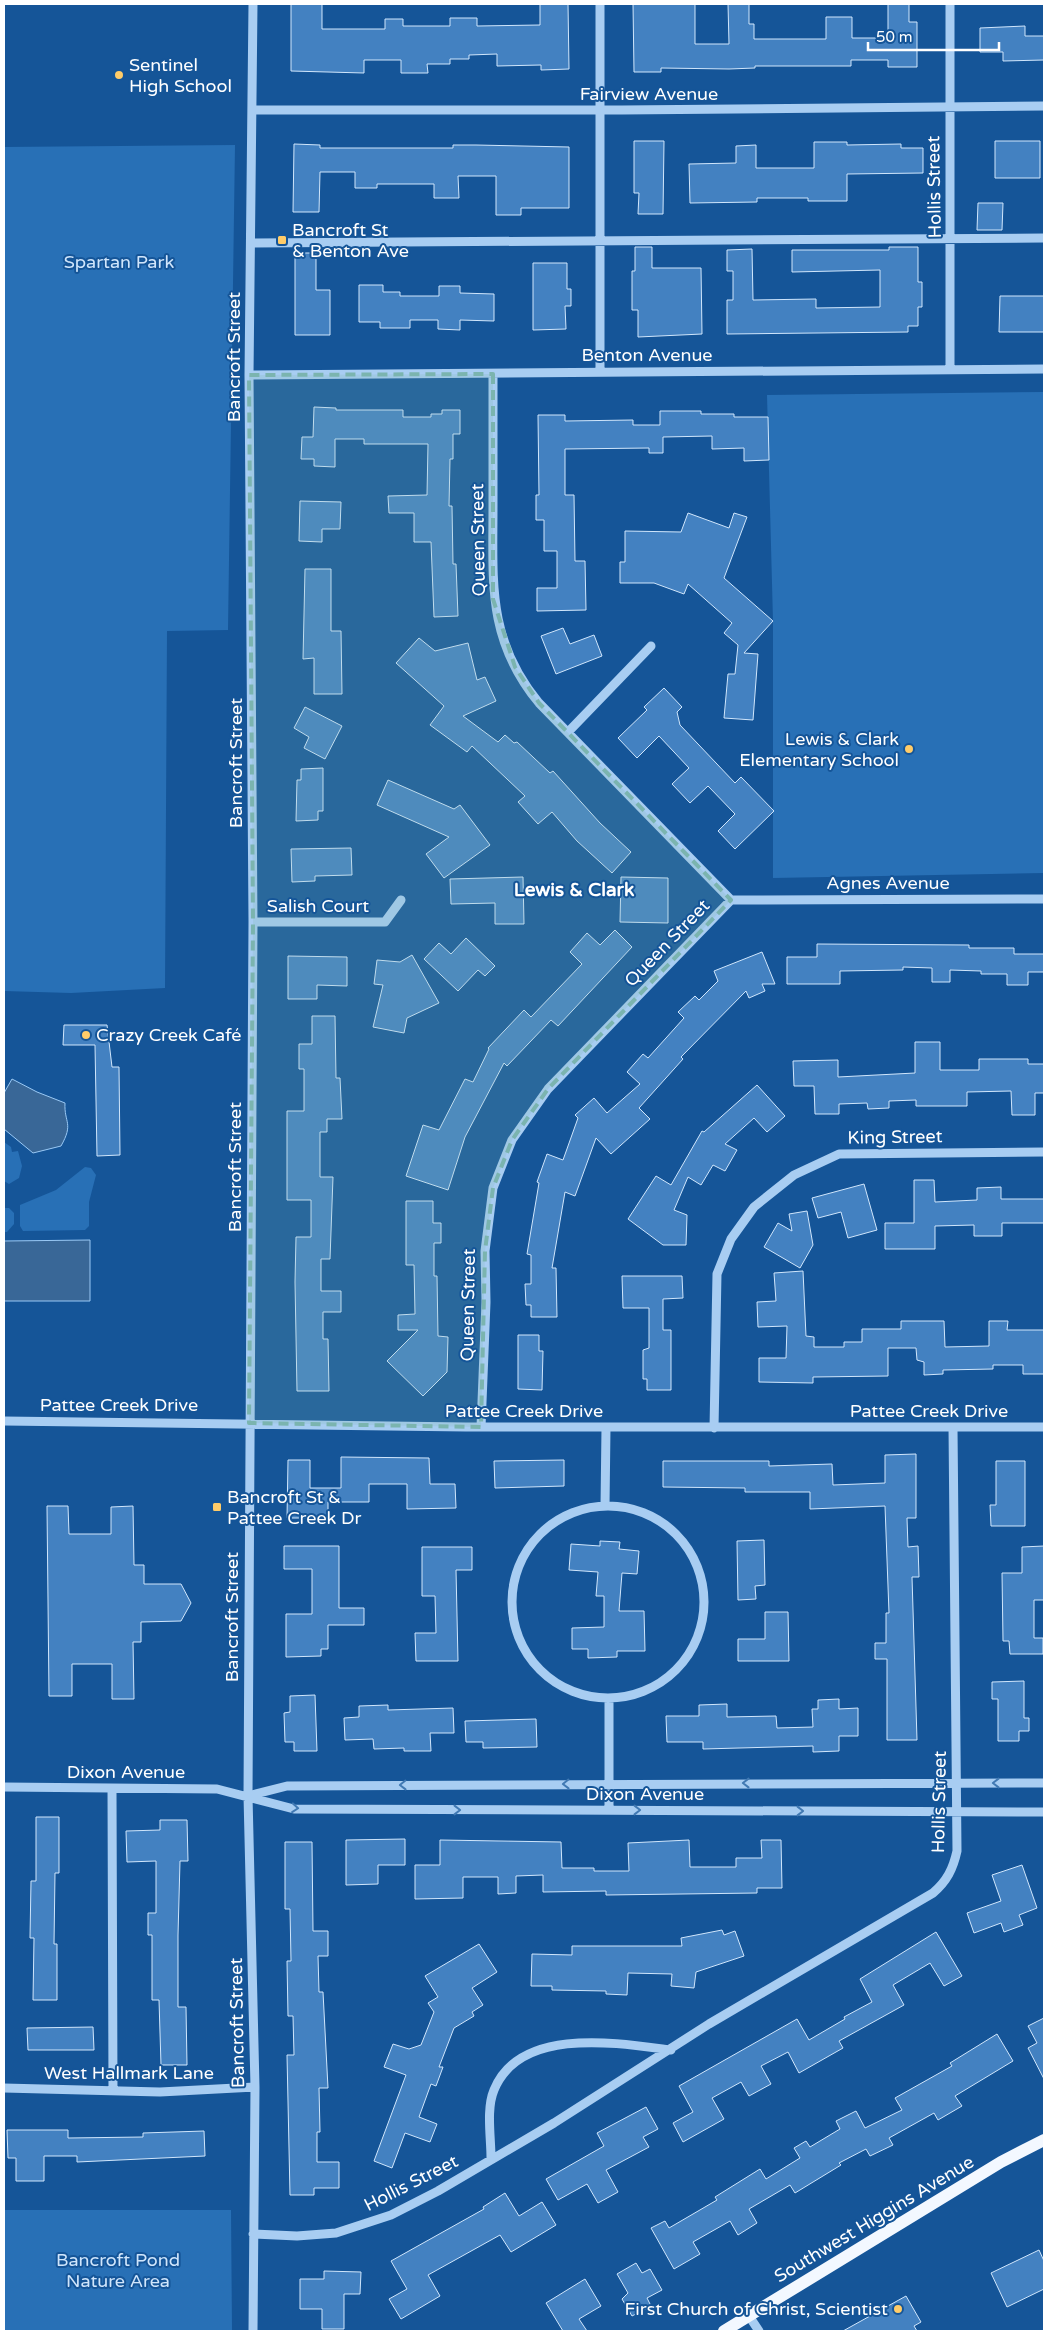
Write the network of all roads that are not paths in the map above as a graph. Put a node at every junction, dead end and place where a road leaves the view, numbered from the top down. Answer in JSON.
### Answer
{"nodes":[{"id":1,"x":253,"y":4,"type":"edge"},
{"id":2,"x":600,"y":4,"type":"edge"},
{"id":3,"x":950,"y":4,"type":"edge"},
{"id":4,"x":950,"y":106,"type":"junction"},
{"id":5,"x":1044,"y":106,"type":"edge"},
{"id":6,"x":253,"y":110,"type":"junction"},
{"id":7,"x":600,"y":110,"type":"junction"},
{"id":8,"x":952,"y":238,"type":"junction"},
{"id":9,"x":1044,"y":238,"type":"edge"},
{"id":10,"x":600,"y":242,"type":"junction"},
{"id":11,"x":252,"y":243,"type":"junction"},
{"id":12,"x":950,"y":369,"type":"junction"},
{"id":13,"x":1044,"y":369,"type":"edge"},
{"id":14,"x":600,"y":372,"type":"junction"},
{"id":15,"x":493,"y":374,"type":"junction"},
{"id":16,"x":249,"y":375,"type":"junction"},
{"id":17,"x":651,"y":646,"type":"dead end"},
{"id":18,"x":568,"y":732,"type":"junction"},
{"id":19,"x":1044,"y":899,"type":"edge"},
{"id":20,"x":401,"y":900,"type":"dead end"},
{"id":21,"x":732,"y":900,"type":"junction"},
{"id":22,"x":253,"y":922,"type":"junction"},
{"id":23,"x":1044,"y":1152,"type":"edge"},
{"id":24,"x":4,"y":1421,"type":"edge"},
{"id":25,"x":249,"y":1423,"type":"junction"},
{"id":26,"x":481,"y":1427,"type":"junction"},
{"id":27,"x":952,"y":1427,"type":"junction"},
{"id":28,"x":1044,"y":1427,"type":"edge"},
{"id":29,"x":606,"y":1428,"type":"junction"},
{"id":30,"x":714,"y":1428,"type":"junction"},
{"id":31,"x":605,"y":1506,"type":"junction"},
{"id":32,"x":609,"y":1698,"type":"junction"},
{"id":33,"x":609,"y":1783,"type":"junction"},
{"id":34,"x":957,"y":1783,"type":"junction"},
{"id":35,"x":1044,"y":1783,"type":"edge"},
{"id":36,"x":4,"y":1787,"type":"edge"},
{"id":37,"x":112,"y":1789,"type":"junction"},
{"id":38,"x":248,"y":1796,"type":"junction"},
{"id":39,"x":609,"y":1810,"type":"junction"},
{"id":40,"x":957,"y":1811,"type":"junction"},
{"id":41,"x":1044,"y":1812,"type":"edge"},
{"id":42,"x":671,"y":2050,"type":"junction"},
{"id":43,"x":255,"y":2087,"type":"junction"},
{"id":44,"x":4,"y":2088,"type":"edge"},
{"id":45,"x":113,"y":2091,"type":"junction"},
{"id":46,"x":1044,"y":2140,"type":"edge"},
{"id":47,"x":491,"y":2158,"type":"junction"},
{"id":48,"x":253,"y":2234,"type":"junction"},
{"id":49,"x":750,"y":2316,"type":"junction"},
{"id":50,"x":253,"y":2331,"type":"edge"},
{"id":51,"x":724,"y":2331,"type":"edge"},
{"id":52,"x":759,"y":2331,"type":"edge"}],
"edges":[{"from":1,"to":6,"type":"street","name":"Bancroft Street"},
{"from":2,"to":7,"type":"street"},
{"from":3,"to":4,"type":"street","name":"Hollis Street"},
{"from":4,"to":5,"type":"street","name":"Fairview Avenue"},
{"from":4,"to":7,"type":"street","name":"Fairview Avenue"},
{"from":4,"to":8,"type":"street","name":"Hollis Street"},
{"from":6,"to":7,"type":"street","name":"Fairview Avenue"},
{"from":6,"to":11,"type":"street","name":"Bancroft Street"},
{"from":7,"to":10,"type":"street"},
{"from":8,"to":9,"type":"street"},
{"from":8,"to":10,"type":"street"},
{"from":8,"to":12,"type":"street","name":"Hollis Street"},
{"from":10,"to":11,"type":"street"},
{"from":10,"to":14,"type":"street"},
{"from":11,"to":16,"type":"street","name":"Bancroft Street"},
{"from":12,"to":13,"type":"street","name":"Benton Avenue"},
{"from":12,"to":14,"type":"street","name":"Benton Avenue"},
{"from":14,"to":15,"type":"street","name":"Benton Avenue"},
{"from":15,"to":16,"type":"street","name":"Benton Avenue"},
{"from":15,"to":18,"type":"street","name":"Queen Street"},
{"from":16,"to":22,"type":"street","name":"Bancroft Street"},
{"from":17,"to":18,"type":"street"},
{"from":18,"to":21,"type":"street","name":"Queen Street"},
{"from":19,"to":21,"type":"street","name":"Agnes Avenue"},
{"from":20,"to":22,"type":"street","name":"Salish Court"},
{"from":21,"to":26,"type":"street","name":"Queen Street"},
{"from":22,"to":25,"type":"street","name":"Bancroft Street"},
{"from":23,"to":30,"type":"street","name":"King Street"},
{"from":24,"to":25,"type":"street","name":"Pattee Creek Drive"},
{"from":25,"to":26,"type":"street","name":"Pattee Creek Drive"},
{"from":25,"to":38,"type":"street","name":"Bancroft Street"},
{"from":26,"to":29,"type":"street","name":"Pattee Creek Drive"},
{"from":27,"to":28,"type":"street","name":"Pattee Creek Drive"},
{"from":27,"to":30,"type":"street","name":"Pattee Creek Drive"},
{"from":27,"to":34,"type":"street","name":"Hollis Street"},
{"from":29,"to":30,"type":"street","name":"Pattee Creek Drive"},
{"from":29,"to":31,"type":"street"},
{"from":31,"to":32,"type":"street"},
{"from":31,"to":32,"type":"street"},
{"from":32,"to":33,"type":"street"},
{"from":34,"to":33,"type":"street","name":"Dixon Avenue","one_way":true},
{"from":33,"to":38,"type":"street","name":"Dixon Avenue","one_way":true},
{"from":33,"to":39,"type":"street"},
{"from":35,"to":34,"type":"street","name":"Dixon Avenue","one_way":true},
{"from":34,"to":40,"type":"street","name":"Hollis Street"},
{"from":36,"to":37,"type":"street","name":"Dixon Avenue"},
{"from":37,"to":38,"type":"street","name":"Dixon Avenue"},
{"from":37,"to":45,"type":"street"},
{"from":38,"to":39,"type":"street","name":"Dixon Avenue","one_way":true},
{"from":38,"to":43,"type":"street","name":"Bancroft Street"},
{"from":39,"to":40,"type":"street","name":"Dixon Avenue","one_way":true},
{"from":40,"to":41,"type":"street","name":"Dixon Avenue"},
{"from":40,"to":42,"type":"street","name":"Hollis Street"},
{"from":42,"to":47,"type":"street","name":"Hollis Street"},
{"from":42,"to":47,"type":"street"},
{"from":43,"to":45,"type":"street","name":"West Hallmark Lane"},
{"from":43,"to":48,"type":"street","name":"Bancroft Street"},
{"from":44,"to":45,"type":"street","name":"West Hallmark Lane"},
{"from":46,"to":49,"type":"main road","name":"Southwest Higgins Avenue"},
{"from":47,"to":48,"type":"street","name":"Hollis Street"},
{"from":48,"to":50,"type":"street","name":"Bancroft Street"},
{"from":49,"to":51,"type":"main road","name":"Southwest Higgins Avenue"},
{"from":49,"to":52,"type":"street"}]}
